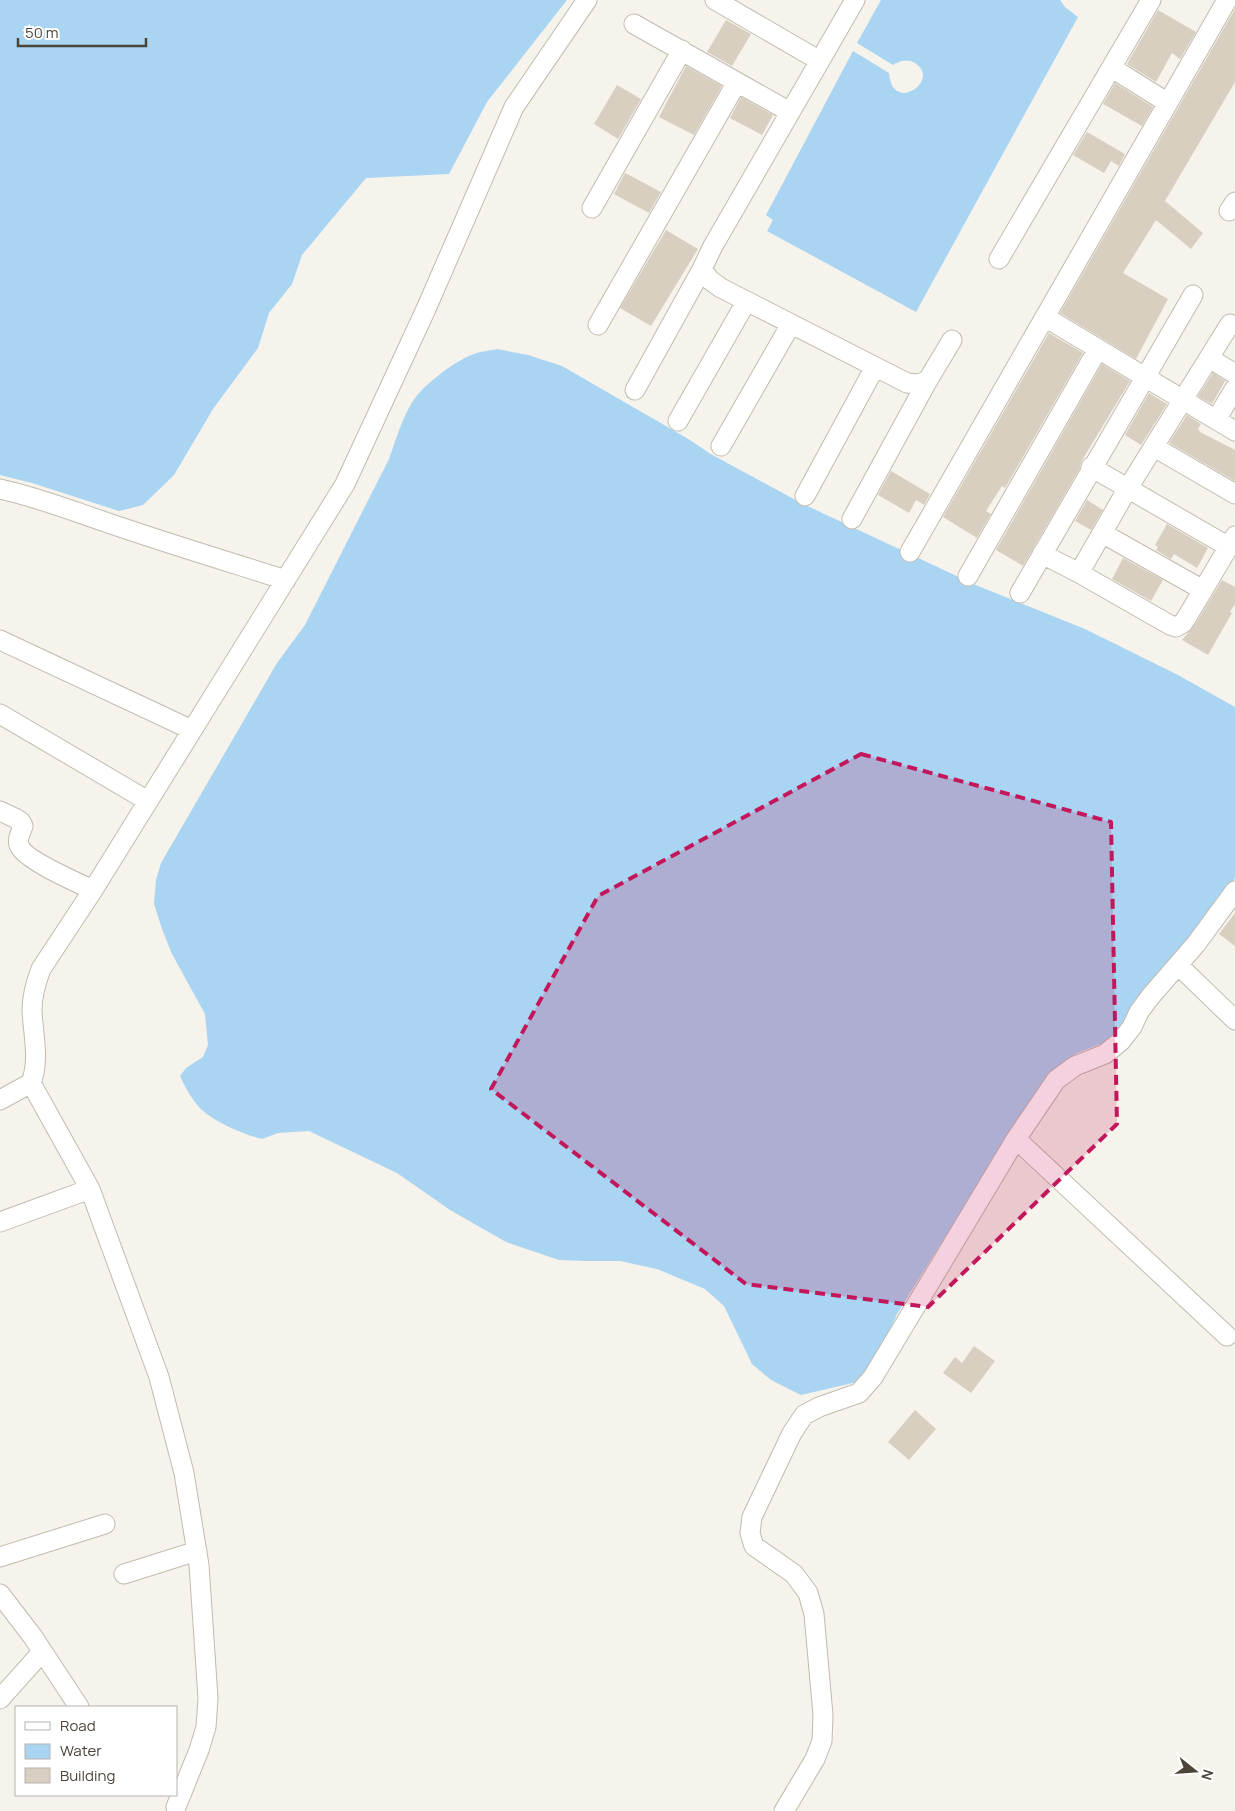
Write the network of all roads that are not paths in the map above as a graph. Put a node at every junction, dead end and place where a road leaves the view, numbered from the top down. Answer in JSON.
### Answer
{"nodes":[{"id":1,"x":587,"y":0,"type":"edge"},
{"id":2,"x":715,"y":0,"type":"edge"},
{"id":3,"x":1151,"y":0,"type":"edge"},
{"id":4,"x":1227,"y":0,"type":"edge"},
{"id":5,"x":848,"y":2,"type":"edge"},
{"id":6,"x":634,"y":24,"type":"dead end"},
{"id":7,"x":682,"y":50,"type":"junction"},
{"id":8,"x":820,"y":61,"type":"junction"},
{"id":9,"x":1112,"y":68,"type":"junction"},
{"id":10,"x":737,"y":82,"type":"junction"},
{"id":11,"x":1168,"y":103,"type":"junction"},
{"id":12,"x":790,"y":112,"type":"junction"},
{"id":13,"x":592,"y":208,"type":"dead end"},
{"id":14,"x":999,"y":259,"type":"dead end"},
{"id":15,"x":702,"y":269,"type":"junction"},
{"id":16,"x":1192,"y":295,"type":"dead end"},
{"id":17,"x":746,"y":302,"type":"junction"},
{"id":18,"x":1044,"y":317,"type":"junction"},
{"id":19,"x":791,"y":324,"type":"junction"},
{"id":20,"x":1230,"y":324,"type":"dead end"},
{"id":21,"x":598,"y":325,"type":"dead end"},
{"id":22,"x":952,"y":340,"type":"dead end"},
{"id":23,"x":1098,"y":349,"type":"junction"},
{"id":24,"x":1209,"y":358,"type":"junction"},
{"id":25,"x":875,"y":367,"type":"junction"},
{"id":26,"x":1235,"y":374,"type":"edge"},
{"id":27,"x":1144,"y":376,"type":"junction"},
{"id":28,"x":928,"y":380,"type":"junction"},
{"id":29,"x":1235,"y":388,"type":"edge"},
{"id":30,"x":635,"y":390,"type":"dead end"},
{"id":31,"x":1183,"y":400,"type":"junction"},
{"id":32,"x":1216,"y":420,"type":"junction"},
{"id":33,"x":678,"y":421,"type":"dead end"},
{"id":34,"x":1235,"y":431,"type":"edge"},
{"id":35,"x":721,"y":446,"type":"dead end"},
{"id":36,"x":1154,"y":447,"type":"junction"},
{"id":37,"x":1092,"y":467,"type":"junction"},
{"id":38,"x":1128,"y":488,"type":"junction"},
{"id":39,"x":0,"y":489,"type":"edge"},
{"id":40,"x":1235,"y":494,"type":"edge"},
{"id":41,"x":805,"y":496,"type":"dead end"},
{"id":42,"x":852,"y":519,"type":"dead end"},
{"id":43,"x":1102,"y":533,"type":"junction"},
{"id":44,"x":1232,"y":542,"type":"edge"},
{"id":45,"x":910,"y":552,"type":"dead end"},
{"id":46,"x":1042,"y":554,"type":"junction"},
{"id":47,"x":1079,"y":573,"type":"junction"},
{"id":48,"x":968,"y":576,"type":"dead end"},
{"id":49,"x":286,"y":580,"type":"junction"},
{"id":50,"x":1203,"y":590,"type":"junction"},
{"id":51,"x":1020,"y":593,"type":"dead end"},
{"id":52,"x":0,"y":640,"type":"edge"},
{"id":53,"x":0,"y":714,"type":"edge"},
{"id":54,"x":192,"y":730,"type":"junction"},
{"id":55,"x":148,"y":801,"type":"junction"},
{"id":56,"x":0,"y":811,"type":"edge"},
{"id":57,"x":93,"y":890,"type":"junction"},
{"id":58,"x":1235,"y":891,"type":"edge"},
{"id":59,"x":1178,"y":965,"type":"junction"},
{"id":60,"x":1235,"y":1020,"type":"edge"},
{"id":61,"x":31,"y":1083,"type":"junction"},
{"id":62,"x":0,"y":1100,"type":"edge"},
{"id":63,"x":1016,"y":1140,"type":"junction"},
{"id":64,"x":90,"y":1188,"type":"junction"},
{"id":65,"x":0,"y":1222,"type":"edge"},
{"id":66,"x":1228,"y":1336,"type":"dead end"},
{"id":67,"x":105,"y":1524,"type":"dead end"},
{"id":68,"x":197,"y":1551,"type":"junction"},
{"id":69,"x":0,"y":1557,"type":"edge"},
{"id":70,"x":124,"y":1574,"type":"dead end"},
{"id":71,"x":0,"y":1594,"type":"edge"},
{"id":72,"x":42,"y":1652,"type":"junction"},
{"id":73,"x":0,"y":1699,"type":"edge"},
{"id":74,"x":79,"y":1706,"type":"edge"},
{"id":75,"x":178,"y":1795,"type":"edge"},
{"id":76,"x":784,"y":1811,"type":"edge"}],
"edges":[{"from":1,"to":49,"type":"street"},
{"from":2,"to":8,"type":"street"},
{"from":3,"to":9,"type":"street"},
{"from":4,"to":11,"type":"street"},
{"from":5,"to":8,"type":"street"},
{"from":6,"to":7,"type":"street"},
{"from":7,"to":10,"type":"street"},
{"from":7,"to":13,"type":"street"},
{"from":8,"to":12,"type":"street"},
{"from":9,"to":11,"type":"street"},
{"from":9,"to":14,"type":"street"},
{"from":10,"to":12,"type":"street"},
{"from":10,"to":21,"type":"street"},
{"from":11,"to":18,"type":"street"},
{"from":12,"to":15,"type":"street"},
{"from":15,"to":17,"type":"street"},
{"from":15,"to":30,"type":"street"},
{"from":16,"to":27,"type":"street"},
{"from":17,"to":19,"type":"street"},
{"from":17,"to":33,"type":"street"},
{"from":18,"to":23,"type":"street"},
{"from":18,"to":45,"type":"street"},
{"from":19,"to":25,"type":"street"},
{"from":19,"to":35,"type":"street"},
{"from":20,"to":24,"type":"street"},
{"from":22,"to":28,"type":"street"},
{"from":23,"to":27,"type":"street"},
{"from":23,"to":48,"type":"street"},
{"from":24,"to":26,"type":"street"},
{"from":24,"to":31,"type":"street"},
{"from":25,"to":28,"type":"street"},
{"from":25,"to":41,"type":"street"},
{"from":27,"to":31,"type":"street"},
{"from":27,"to":37,"type":"street"},
{"from":28,"to":42,"type":"street"},
{"from":29,"to":32,"type":"street"},
{"from":31,"to":32,"type":"street"},
{"from":31,"to":36,"type":"street"},
{"from":32,"to":34,"type":"street"},
{"from":36,"to":38,"type":"street"},
{"from":36,"to":40,"type":"street"},
{"from":37,"to":38,"type":"street"},
{"from":37,"to":46,"type":"street"},
{"from":38,"to":43,"type":"street"},
{"from":38,"to":44,"type":"street"},
{"from":39,"to":49,"type":"street"},
{"from":43,"to":47,"type":"street"},
{"from":43,"to":50,"type":"street"},
{"from":44,"to":50,"type":"street"},
{"from":46,"to":47,"type":"street"},
{"from":46,"to":51,"type":"street"},
{"from":47,"to":50,"type":"street"},
{"from":49,"to":54,"type":"street"},
{"from":52,"to":54,"type":"street"},
{"from":53,"to":55,"type":"street"},
{"from":54,"to":55,"type":"street"},
{"from":55,"to":57,"type":"street"},
{"from":56,"to":57,"type":"street"},
{"from":57,"to":61,"type":"street"},
{"from":58,"to":59,"type":"street"},
{"from":59,"to":60,"type":"street"},
{"from":59,"to":63,"type":"street"},
{"from":61,"to":62,"type":"street"},
{"from":61,"to":64,"type":"street"},
{"from":63,"to":66,"type":"street"},
{"from":63,"to":76,"type":"street"},
{"from":64,"to":65,"type":"street"},
{"from":64,"to":68,"type":"street"},
{"from":67,"to":69,"type":"street"},
{"from":68,"to":70,"type":"street"},
{"from":68,"to":75,"type":"street"},
{"from":71,"to":72,"type":"street"},
{"from":72,"to":73,"type":"street"},
{"from":72,"to":74,"type":"street"}]}
